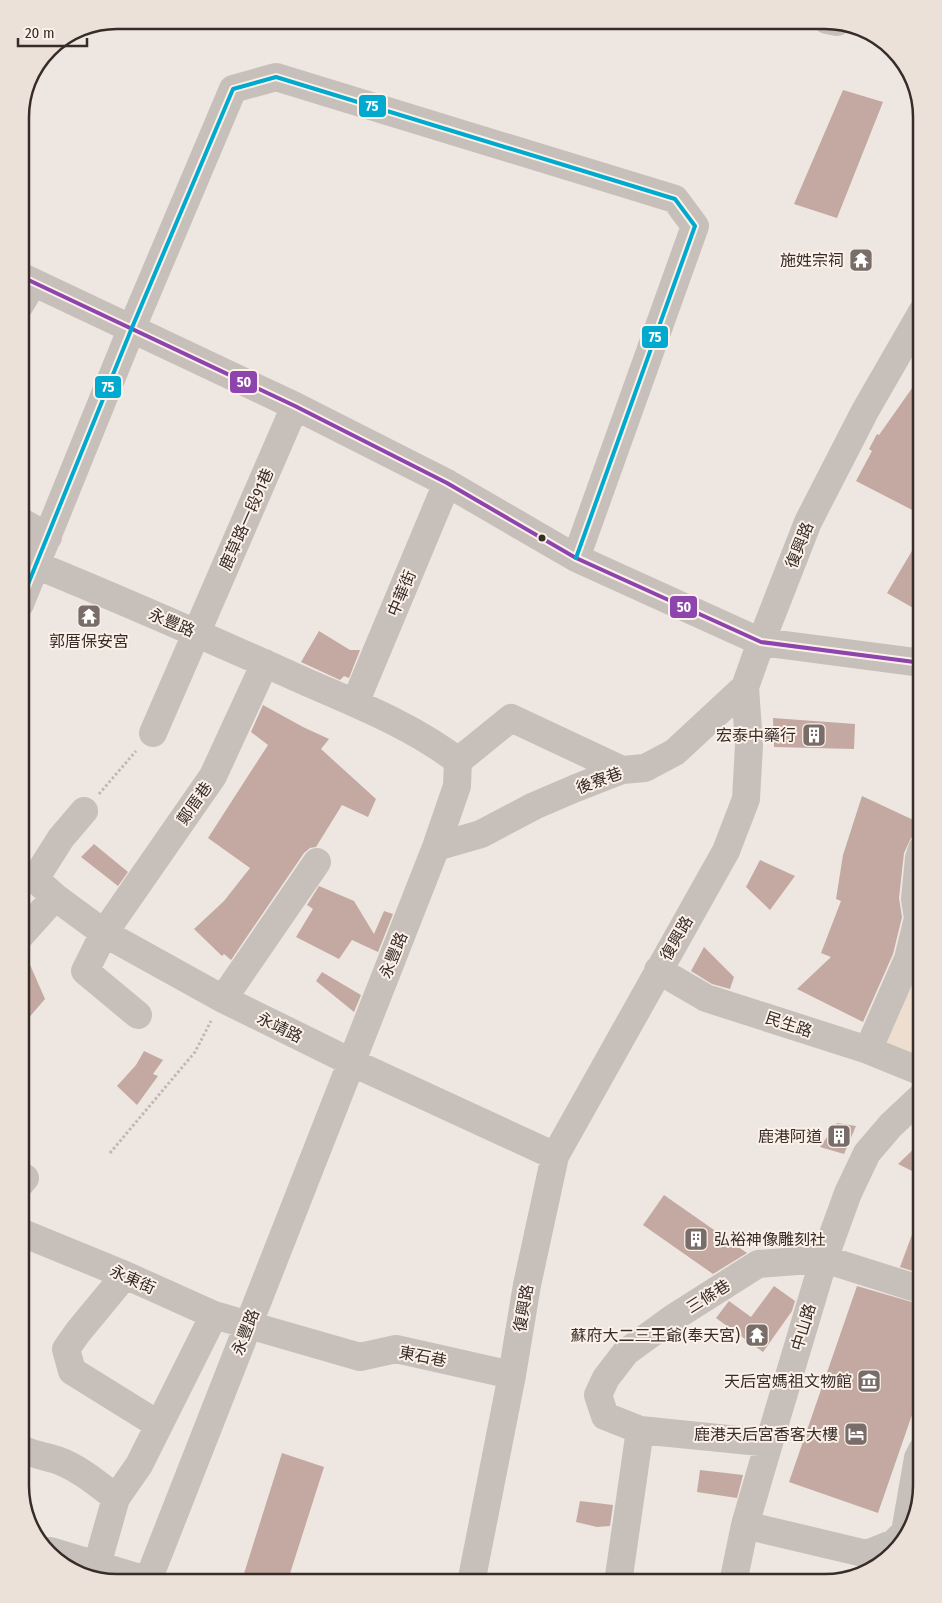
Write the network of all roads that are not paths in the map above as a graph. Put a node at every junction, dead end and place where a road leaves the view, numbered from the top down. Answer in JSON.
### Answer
{"nodes":[{"id":1,"x":29,"y":290,"type":"edge"},
{"id":2,"x":913,"y":328,"type":"edge"},
{"id":3,"x":131,"y":330,"type":"junction"},
{"id":4,"x":295,"y":406,"type":"junction"},
{"id":5,"x":447,"y":483,"type":"junction"},
{"id":6,"x":29,"y":526,"type":"edge"},
{"id":7,"x":48,"y":537,"type":"junction"},
{"id":8,"x":576,"y":558,"type":"junction"},
{"id":9,"x":36,"y":565,"type":"junction"},
{"id":10,"x":29,"y":582,"type":"edge"},
{"id":11,"x":197,"y":632,"type":"junction"},
{"id":12,"x":761,"y":642,"type":"junction"},
{"id":13,"x":913,"y":660,"type":"edge"},
{"id":14,"x":265,"y":663,"type":"junction"},
{"id":15,"x":745,"y":687,"type":"junction"},
{"id":16,"x":355,"y":704,"type":"junction"},
{"id":17,"x":153,"y":733,"type":"road end"},
{"id":18,"x":458,"y":761,"type":"junction"},
{"id":19,"x":622,"y":770,"type":"junction"},
{"id":20,"x":84,"y":811,"type":"road end"},
{"id":21,"x":436,"y":846,"type":"junction"},
{"id":22,"x":316,"y":862,"type":"dead end"},
{"id":23,"x":29,"y":873,"type":"edge"},
{"id":24,"x":29,"y":877,"type":"edge"},
{"id":25,"x":55,"y":897,"type":"junction"},
{"id":26,"x":29,"y":926,"type":"edge"},
{"id":27,"x":104,"y":933,"type":"junction"},
{"id":28,"x":913,"y":938,"type":"edge"},
{"id":29,"x":658,"y":970,"type":"junction"},
{"id":30,"x":223,"y":999,"type":"junction"},
{"id":31,"x":138,"y":1015,"type":"dead end"},
{"id":32,"x":868,"y":1050,"type":"junction"},
{"id":33,"x":351,"y":1062,"type":"junction"},
{"id":34,"x":913,"y":1068,"type":"edge"},
{"id":35,"x":913,"y":1104,"type":"edge"},
{"id":36,"x":555,"y":1156,"type":"junction"},
{"id":37,"x":29,"y":1236,"type":"edge"},
{"id":38,"x":824,"y":1259,"type":"junction"},
{"id":39,"x":126,"y":1275,"type":"junction"},
{"id":40,"x":913,"y":1287,"type":"edge"},
{"id":41,"x":214,"y":1315,"type":"junction"},
{"id":42,"x":247,"y":1325,"type":"junction"},
{"id":43,"x":512,"y":1375,"type":"junction"},
{"id":44,"x":159,"y":1425,"type":"junction"},
{"id":45,"x":640,"y":1430,"type":"junction"},
{"id":46,"x":768,"y":1443,"type":"junction"},
{"id":47,"x":29,"y":1453,"type":"edge"},
{"id":48,"x":913,"y":1487,"type":"edge"},
{"id":49,"x":116,"y":1498,"type":"junction"},
{"id":50,"x":907,"y":1519,"type":"edge"},
{"id":51,"x":745,"y":1525,"type":"junction"},
{"id":52,"x":891,"y":1544,"type":"edge"},
{"id":53,"x":63,"y":1555,"type":"edge"},
{"id":54,"x":97,"y":1565,"type":"junction"},
{"id":55,"x":125,"y":1574,"type":"edge"},
{"id":56,"x":153,"y":1574,"type":"edge"},
{"id":57,"x":473,"y":1574,"type":"edge"},
{"id":58,"x":619,"y":1574,"type":"edge"},
{"id":59,"x":735,"y":1574,"type":"edge"}],
"edges":[{"from":1,"to":3,"type":"street"},
{"from":2,"to":12,"type":"street","name":"復興路"},
{"from":3,"to":4,"type":"street"},
{"from":3,"to":7,"type":"street"},
{"from":3,"to":8,"type":"street"},
{"from":4,"to":5,"type":"street"},
{"from":4,"to":11,"type":"street","name":"鹿草路一段91巷"},
{"from":5,"to":8,"type":"street"},
{"from":5,"to":16,"type":"street","name":"中華街"},
{"from":6,"to":7,"type":"street"},
{"from":7,"to":9,"type":"street"},
{"from":8,"to":12,"type":"street"},
{"from":9,"to":10,"type":"street"},
{"from":9,"to":11,"type":"street","name":"永豐路"},
{"from":11,"to":14,"type":"street","name":"永豐路"},
{"from":11,"to":17,"type":"street","name":"鹿草路一段91巷"},
{"from":12,"to":13,"type":"street"},
{"from":12,"to":15,"type":"street","name":"復興路"},
{"from":14,"to":16,"type":"street","name":"永豐路"},
{"from":14,"to":27,"type":"street","name":"鄭厝巷"},
{"from":15,"to":19,"type":"street","name":"後寮巷"},
{"from":15,"to":29,"type":"street","name":"復興路"},
{"from":16,"to":18,"type":"street","name":"永豐路"},
{"from":18,"to":19,"type":"street"},
{"from":18,"to":21,"type":"street","name":"永豐路"},
{"from":19,"to":21,"type":"street","name":"後寮巷"},
{"from":20,"to":23,"type":"street"},
{"from":21,"to":33,"type":"street","name":"永豐路"},
{"from":22,"to":30,"type":"street"},
{"from":24,"to":25,"type":"street","name":"永靖路"},
{"from":25,"to":26,"type":"street"},
{"from":25,"to":27,"type":"street","name":"永靖路"},
{"from":27,"to":30,"type":"street","name":"永靖路"},
{"from":27,"to":31,"type":"street","name":"鄭厝巷"},
{"from":28,"to":32,"type":"street"},
{"from":29,"to":32,"type":"street","name":"民生路"},
{"from":29,"to":36,"type":"street","name":"復興路"},
{"from":30,"to":33,"type":"street","name":"永靖路"},
{"from":32,"to":34,"type":"street","name":"民生路"},
{"from":33,"to":36,"type":"street","name":"永靖路"},
{"from":33,"to":42,"type":"street","name":"永豐路"},
{"from":35,"to":38,"type":"street","name":"中山路"},
{"from":36,"to":43,"type":"street","name":"復興路"},
{"from":37,"to":39,"type":"street","name":"永東街"},
{"from":38,"to":40,"type":"street"},
{"from":38,"to":45,"type":"street","name":"三條巷"},
{"from":38,"to":46,"type":"street","name":"中山路"},
{"from":39,"to":41,"type":"street","name":"永東街"},
{"from":39,"to":44,"type":"street"},
{"from":41,"to":42,"type":"street","name":"永東街"},
{"from":41,"to":44,"type":"street"},
{"from":42,"to":43,"type":"street","name":"東石巷"},
{"from":42,"to":56,"type":"street","name":"永豐路"},
{"from":43,"to":57,"type":"street","name":"復興路"},
{"from":44,"to":49,"type":"street"},
{"from":45,"to":46,"type":"street"},
{"from":45,"to":58,"type":"street"},
{"from":46,"to":51,"type":"street","name":"中山路"},
{"from":47,"to":49,"type":"street"},
{"from":48,"to":50,"type":"street"},
{"from":49,"to":54,"type":"street"},
{"from":51,"to":52,"type":"street"},
{"from":51,"to":59,"type":"street","name":"中山路"},
{"from":53,"to":54,"type":"street"},
{"from":54,"to":55,"type":"street"}]}
